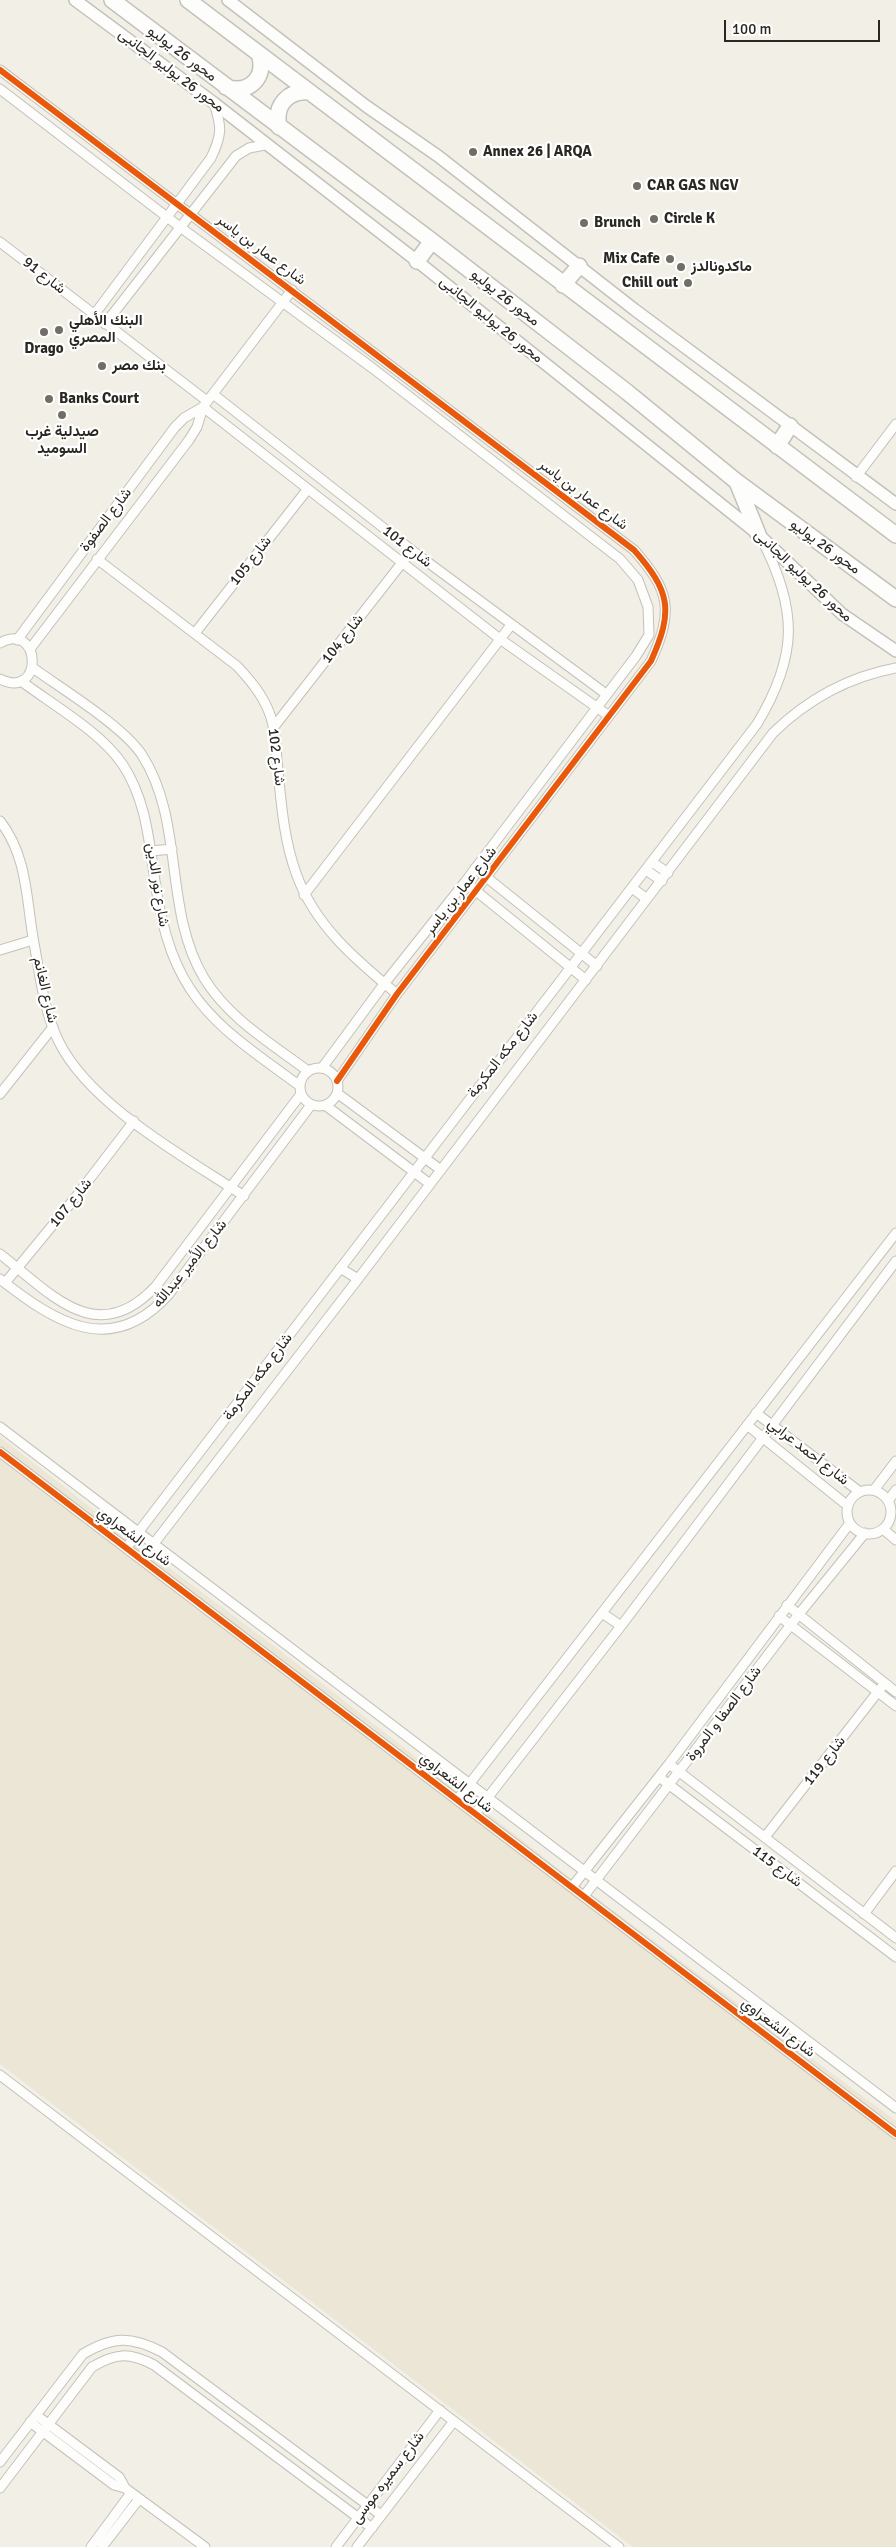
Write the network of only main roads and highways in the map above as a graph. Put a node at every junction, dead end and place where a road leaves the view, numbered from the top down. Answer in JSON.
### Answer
{"nodes":[{"id":1,"x":112,"y":0,"type":"edge"},
{"id":2,"x":188,"y":0,"type":"edge"},
{"id":3,"x":259,"y":54,"type":"junction"},
{"id":4,"x":226,"y":87,"type":"junction"},
{"id":5,"x":310,"y":92,"type":"junction"},
{"id":6,"x":279,"y":127,"type":"junction"},
{"id":7,"x":432,"y":241,"type":"junction"},
{"id":8,"x":417,"y":260,"type":"road end"},
{"id":9,"x":579,"y":266,"type":"road end"},
{"id":10,"x":563,"y":285,"type":"junction"},
{"id":11,"x":790,"y":426,"type":"road end"},
{"id":12,"x":777,"y":446,"type":"junction"},
{"id":13,"x":736,"y":481,"type":"junction"},
{"id":14,"x":758,"y":534,"type":"road end"},
{"id":15,"x":896,"y":535,"type":"edge"},
{"id":16,"x":896,"y":599,"type":"edge"}],
"edges":[{"from":1,"to":4,"type":"highway","name":"محور 26 يوليو"},
{"from":2,"to":3,"type":"highway"},
{"from":3,"to":4,"type":"highway"},
{"from":3,"to":5,"type":"highway"},
{"from":4,"to":6,"type":"highway","name":"محور 26 يوليو"},
{"from":5,"to":6,"type":"highway"},
{"from":5,"to":10,"type":"highway"},
{"from":6,"to":7,"type":"highway","name":"محور 26 يوليو"},
{"from":7,"to":8,"type":"highway"},
{"from":7,"to":13,"type":"highway","name":"محور 26 يوليو"},
{"from":9,"to":10,"type":"highway"},
{"from":10,"to":12,"type":"highway"},
{"from":11,"to":12,"type":"highway"},
{"from":12,"to":15,"type":"highway"},
{"from":13,"to":14,"type":"highway"},
{"from":13,"to":16,"type":"highway","name":"محور 26 يوليو"}]}
